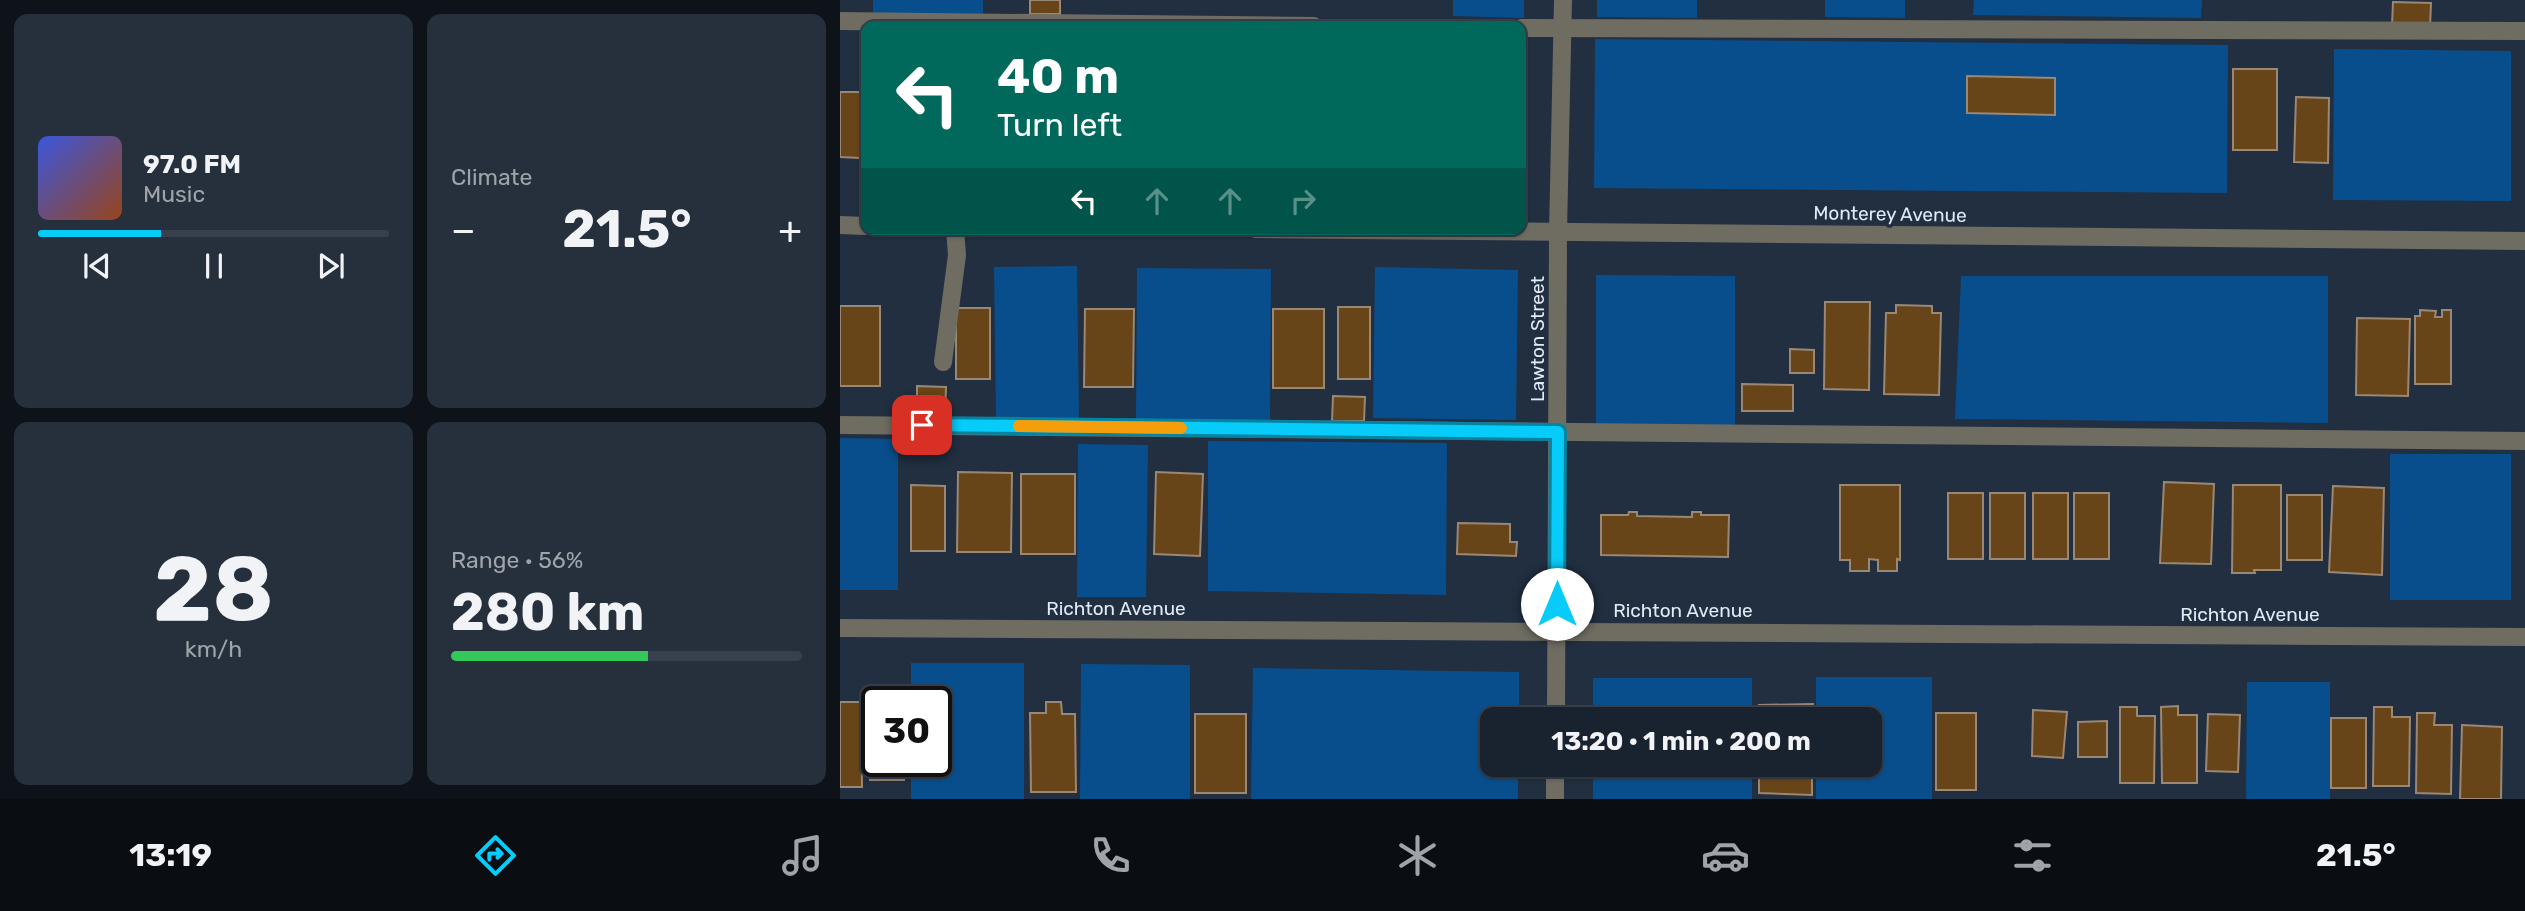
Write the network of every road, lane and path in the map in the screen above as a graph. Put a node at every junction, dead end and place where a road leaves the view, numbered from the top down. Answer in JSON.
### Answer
{"nodes":[{"id":1,"x":1563,"y":0,"type":"edge"},
{"id":2,"x":840,"y":21,"type":"edge"},
{"id":3,"x":861,"y":21,"type":"edge"},
{"id":4,"x":1526,"y":29,"type":"edge"},
{"id":5,"x":1562,"y":29,"type":"junction"},
{"id":6,"x":2525,"y":31,"type":"edge"},
{"id":7,"x":840,"y":225,"type":"edge"},
{"id":8,"x":861,"y":226,"type":"edge"},
{"id":9,"x":1526,"y":232,"type":"edge"},
{"id":10,"x":1558,"y":232,"type":"junction"},
{"id":11,"x":955,"y":235,"type":"edge"},
{"id":12,"x":2525,"y":241,"type":"edge"},
{"id":13,"x":943,"y":362,"type":"dead end"},
{"id":14,"x":840,"y":425,"type":"edge"},
{"id":15,"x":1558,"y":432,"type":"junction"},
{"id":16,"x":2525,"y":441,"type":"edge"},
{"id":17,"x":840,"y":628,"type":"edge"},
{"id":18,"x":1557,"y":631,"type":"junction"},
{"id":19,"x":2525,"y":637,"type":"edge"},
{"id":20,"x":1556,"y":707,"type":"edge"},
{"id":21,"x":1555,"y":777,"type":"edge"},
{"id":22,"x":1555,"y":799,"type":"edge"}],
"edges":[{"from":1,"to":5,"type":"street","name":"Lawton Street"},
{"from":2,"to":3,"type":"street"},
{"from":4,"to":5,"type":"street"},
{"from":5,"to":6,"type":"street"},
{"from":5,"to":10,"type":"street","name":"Lawton Street"},
{"from":7,"to":8,"type":"street"},
{"from":9,"to":10,"type":"street","name":"Monterey Avenue"},
{"from":10,"to":12,"type":"street","name":"Monterey Avenue"},
{"from":10,"to":15,"type":"street","name":"Lawton Street"},
{"from":11,"to":13,"type":"street"},
{"from":14,"to":15,"type":"street"},
{"from":15,"to":16,"type":"street"},
{"from":15,"to":18,"type":"street","name":"Lawton Street"},
{"from":17,"to":18,"type":"street","name":"Richton Avenue"},
{"from":18,"to":19,"type":"street","name":"Richton Avenue"},
{"from":18,"to":20,"type":"street","name":"Lawton Street"},
{"from":21,"to":22,"type":"street"}]}
